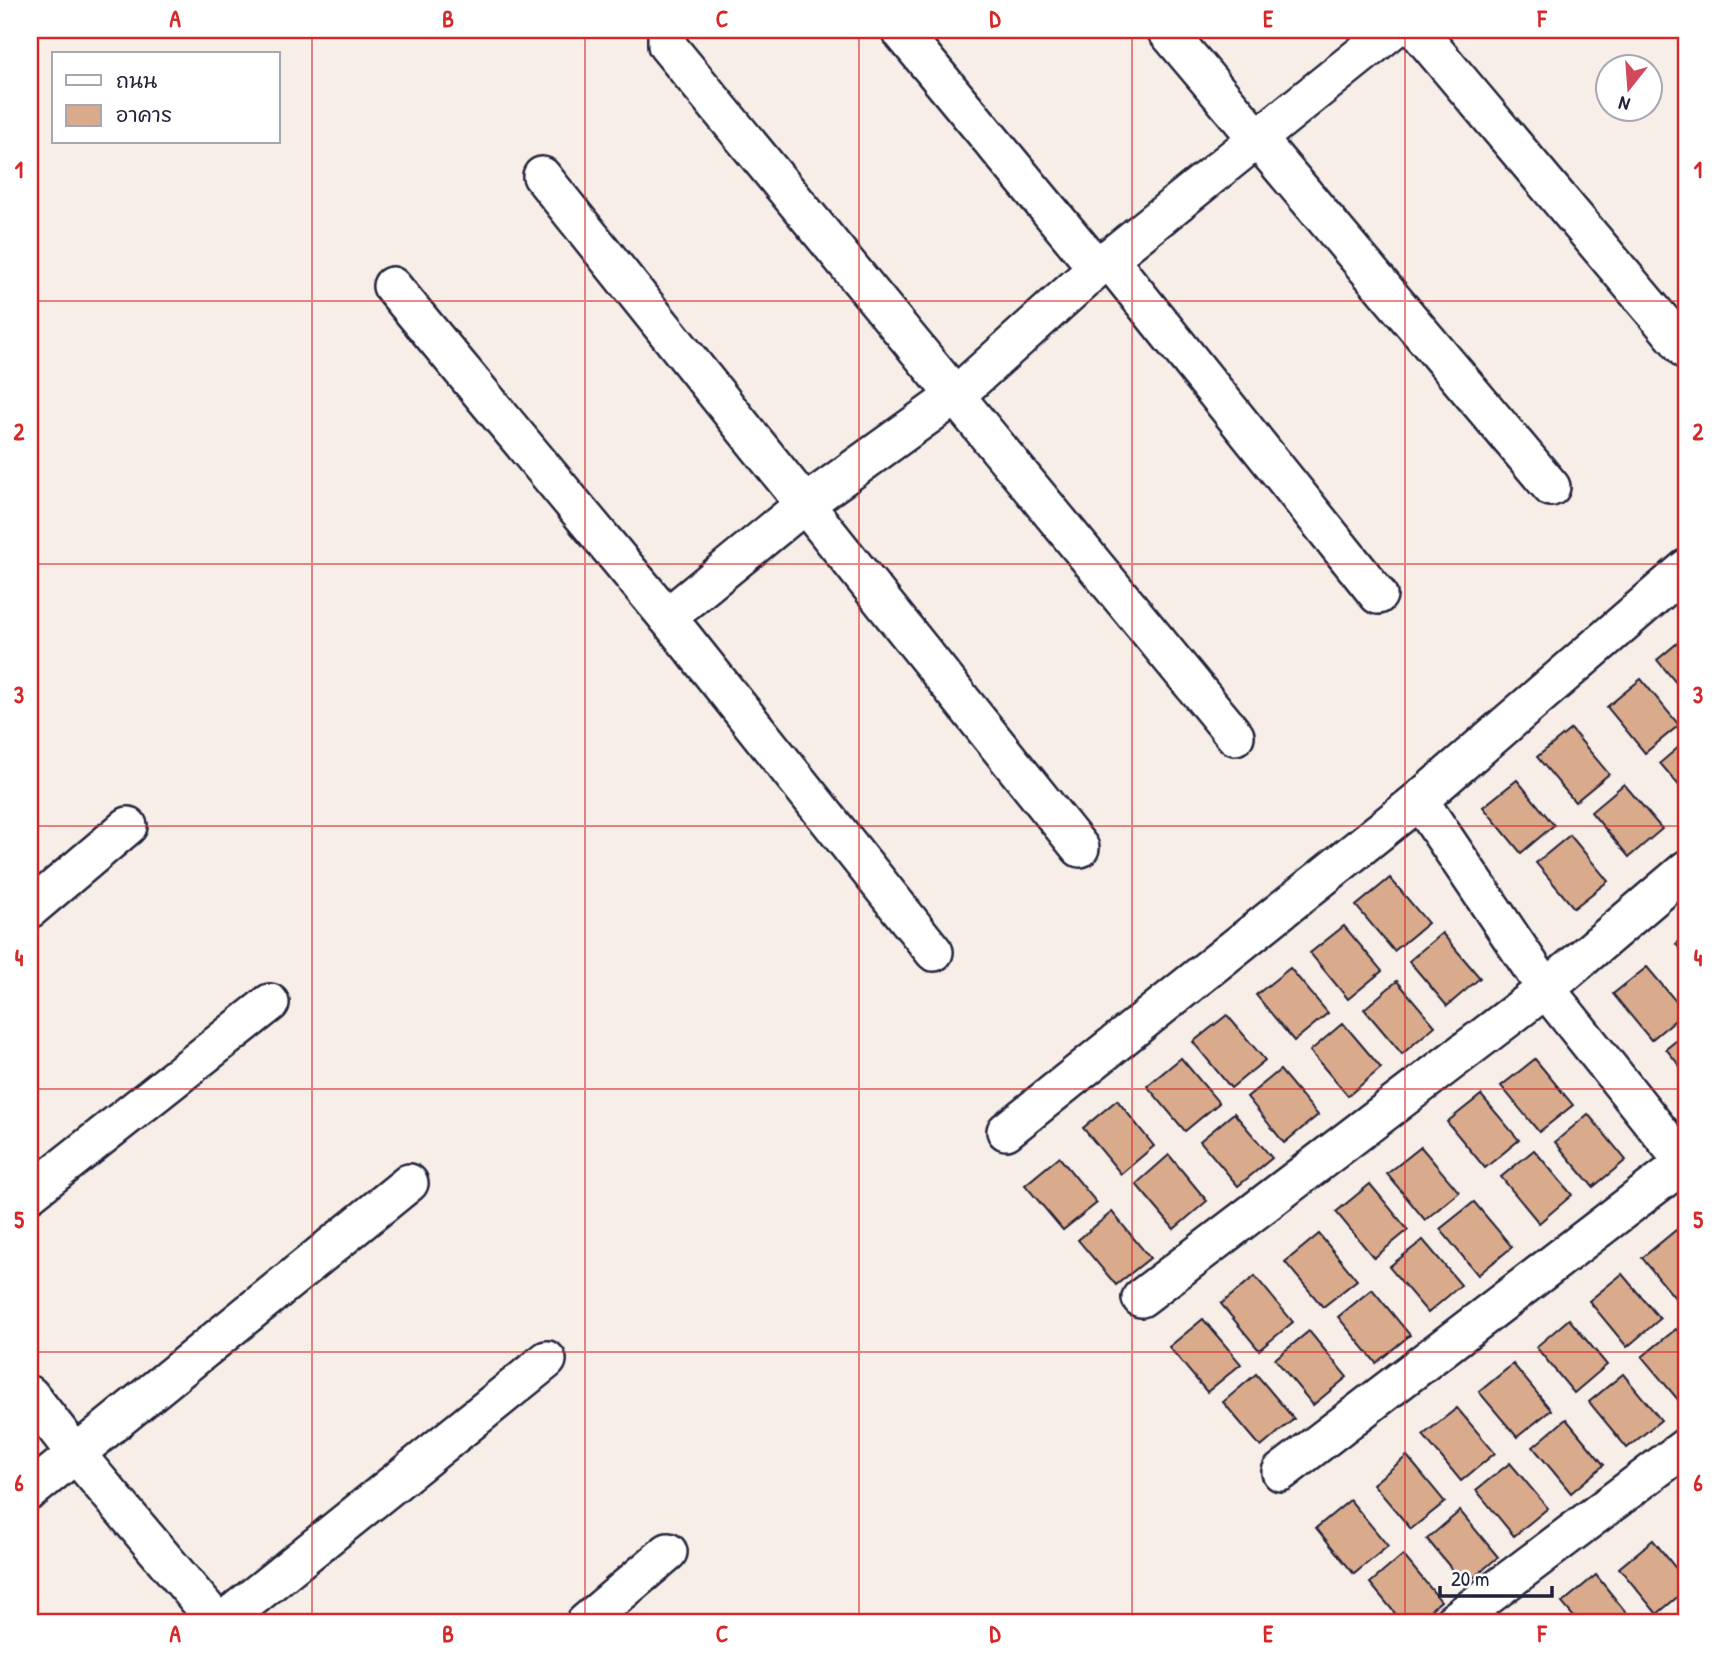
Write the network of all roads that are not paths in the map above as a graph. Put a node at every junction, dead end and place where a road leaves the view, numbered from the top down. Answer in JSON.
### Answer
{"nodes":[{"id":1,"x":667,"y":30,"type":"edge"},
{"id":2,"x":900,"y":30,"type":"edge"},
{"id":3,"x":1166,"y":30,"type":"edge"},
{"id":4,"x":1392,"y":30,"type":"edge"},
{"id":5,"x":1417,"y":30,"type":"edge"},
{"id":6,"x":1256,"y":138,"type":"junction"},
{"id":7,"x":542,"y":176,"type":"dead end"},
{"id":8,"x":1102,"y":263,"type":"junction"},
{"id":9,"x":392,"y":286,"type":"dead end"},
{"id":10,"x":1687,"y":351,"type":"edge"},
{"id":11,"x":955,"y":397,"type":"junction"},
{"id":12,"x":1551,"y":487,"type":"dead end"},
{"id":13,"x":805,"y":504,"type":"junction"},
{"id":14,"x":1687,"y":568,"type":"edge"},
{"id":15,"x":1378,"y":595,"type":"dead end"},
{"id":16,"x":667,"y":617,"type":"junction"},
{"id":17,"x":1235,"y":736,"type":"dead end"},
{"id":18,"x":1419,"y":800,"type":"junction"},
{"id":19,"x":128,"y":826,"type":"dead end"},
{"id":20,"x":1080,"y":848,"type":"dead end"},
{"id":21,"x":1687,"y":869,"type":"edge"},
{"id":22,"x":30,"y":909,"type":"edge"},
{"id":23,"x":933,"y":952,"type":"dead end"},
{"id":24,"x":1546,"y":989,"type":"junction"},
{"id":25,"x":270,"y":1003,"type":"dead end"},
{"id":26,"x":1006,"y":1131,"type":"dead end"},
{"id":27,"x":1686,"y":1164,"type":"edge"},
{"id":28,"x":409,"y":1184,"type":"dead end"},
{"id":29,"x":30,"y":1193,"type":"edge"},
{"id":30,"x":1141,"y":1298,"type":"dead end"},
{"id":31,"x":547,"y":1360,"type":"dead end"},
{"id":32,"x":30,"y":1395,"type":"edge"},
{"id":33,"x":1687,"y":1446,"type":"edge"},
{"id":34,"x":76,"y":1454,"type":"junction"},
{"id":35,"x":1281,"y":1472,"type":"dead end"},
{"id":36,"x":30,"y":1491,"type":"edge"},
{"id":37,"x":668,"y":1552,"type":"dead end"},
{"id":38,"x":219,"y":1623,"type":"edge"},
{"id":39,"x":585,"y":1623,"type":"edge"},
{"id":40,"x":1452,"y":1623,"type":"edge"}],
"edges":[{"from":1,"to":11,"type":"street"},
{"from":2,"to":8,"type":"street"},
{"from":3,"to":6,"type":"street"},
{"from":4,"to":6,"type":"street"},
{"from":5,"to":10,"type":"street"},
{"from":6,"to":8,"type":"street"},
{"from":6,"to":12,"type":"street"},
{"from":7,"to":13,"type":"street"},
{"from":8,"to":11,"type":"street"},
{"from":8,"to":15,"type":"street"},
{"from":9,"to":16,"type":"street"},
{"from":11,"to":13,"type":"street"},
{"from":11,"to":17,"type":"street"},
{"from":13,"to":16,"type":"street"},
{"from":13,"to":20,"type":"street"},
{"from":14,"to":18,"type":"street"},
{"from":16,"to":23,"type":"street"},
{"from":18,"to":24,"type":"street"},
{"from":18,"to":26,"type":"street"},
{"from":19,"to":22,"type":"street"},
{"from":21,"to":24,"type":"street"},
{"from":24,"to":27,"type":"street"},
{"from":24,"to":30,"type":"street"},
{"from":25,"to":29,"type":"street"},
{"from":27,"to":35,"type":"street"},
{"from":28,"to":34,"type":"street"},
{"from":31,"to":38,"type":"street"},
{"from":32,"to":34,"type":"street"},
{"from":33,"to":40,"type":"street"},
{"from":34,"to":36,"type":"street"},
{"from":34,"to":38,"type":"street"},
{"from":37,"to":39,"type":"street"}]}
